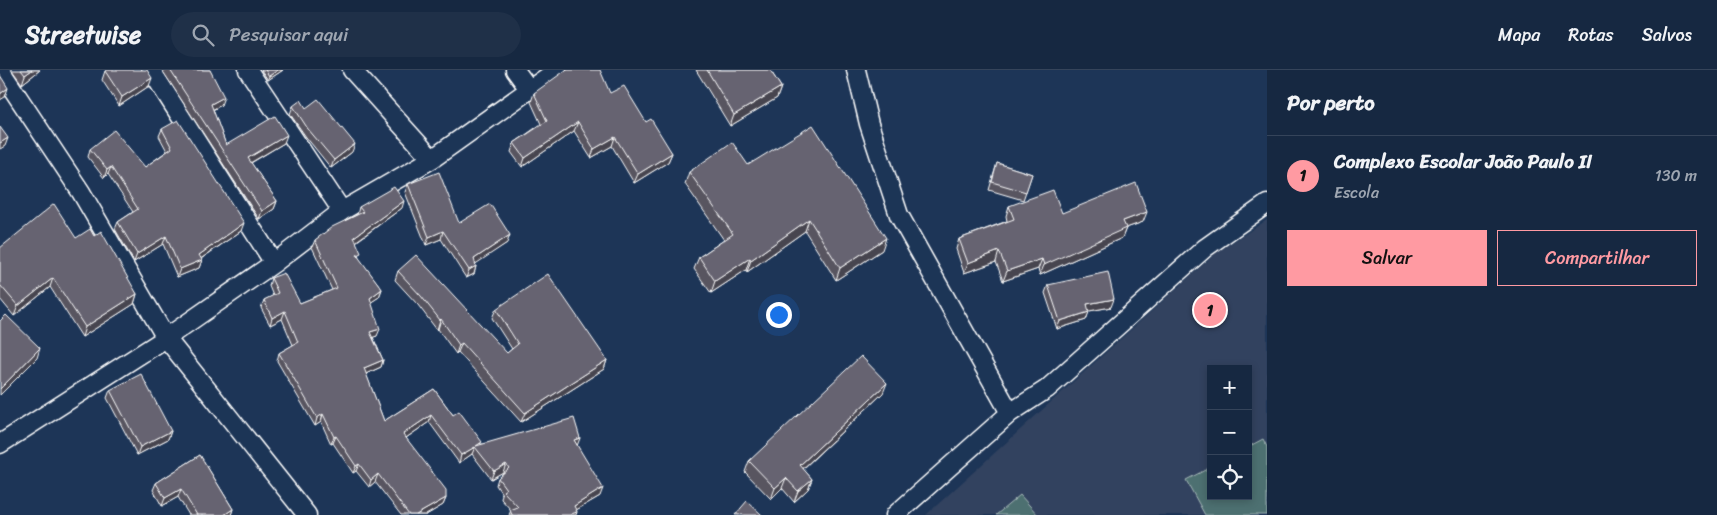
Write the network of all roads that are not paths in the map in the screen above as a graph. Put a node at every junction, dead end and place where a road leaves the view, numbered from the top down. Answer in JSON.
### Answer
{"nodes":[{"id":1,"x":0,"y":70,"type":"edge"},
{"id":2,"x":151,"y":70,"type":"edge"},
{"id":3,"x":248,"y":70,"type":"edge"},
{"id":4,"x":352,"y":70,"type":"edge"},
{"id":5,"x":515,"y":70,"type":"edge"},
{"id":6,"x":558,"y":70,"type":"edge"},
{"id":7,"x":856,"y":70,"type":"edge"},
{"id":8,"x":529,"y":89,"type":"junction"},
{"id":9,"x":432,"y":158,"type":"junction"},
{"id":10,"x":1267,"y":204,"type":"edge"},
{"id":11,"x":342,"y":211,"type":"junction"},
{"id":12,"x":274,"y":263,"type":"junction"},
{"id":13,"x":166,"y":338,"type":"junction"},
{"id":14,"x":1010,"y":413,"type":"junction"},
{"id":15,"x":0,"y":444,"type":"edge"},
{"id":16,"x":307,"y":515,"type":"edge"},
{"id":17,"x":896,"y":515,"type":"edge"}],
"edges":[{"from":1,"to":13,"type":"street"},
{"from":2,"to":12,"type":"street"},
{"from":3,"to":11,"type":"street"},
{"from":4,"to":9,"type":"street"},
{"from":5,"to":8,"type":"street"},
{"from":6,"to":8,"type":"street"},
{"from":7,"to":14,"type":"street"},
{"from":8,"to":9,"type":"street"},
{"from":9,"to":11,"type":"street"},
{"from":10,"to":14,"type":"street"},
{"from":11,"to":12,"type":"street"},
{"from":12,"to":13,"type":"street"},
{"from":13,"to":15,"type":"street"},
{"from":13,"to":16,"type":"street"},
{"from":14,"to":17,"type":"street"}]}
